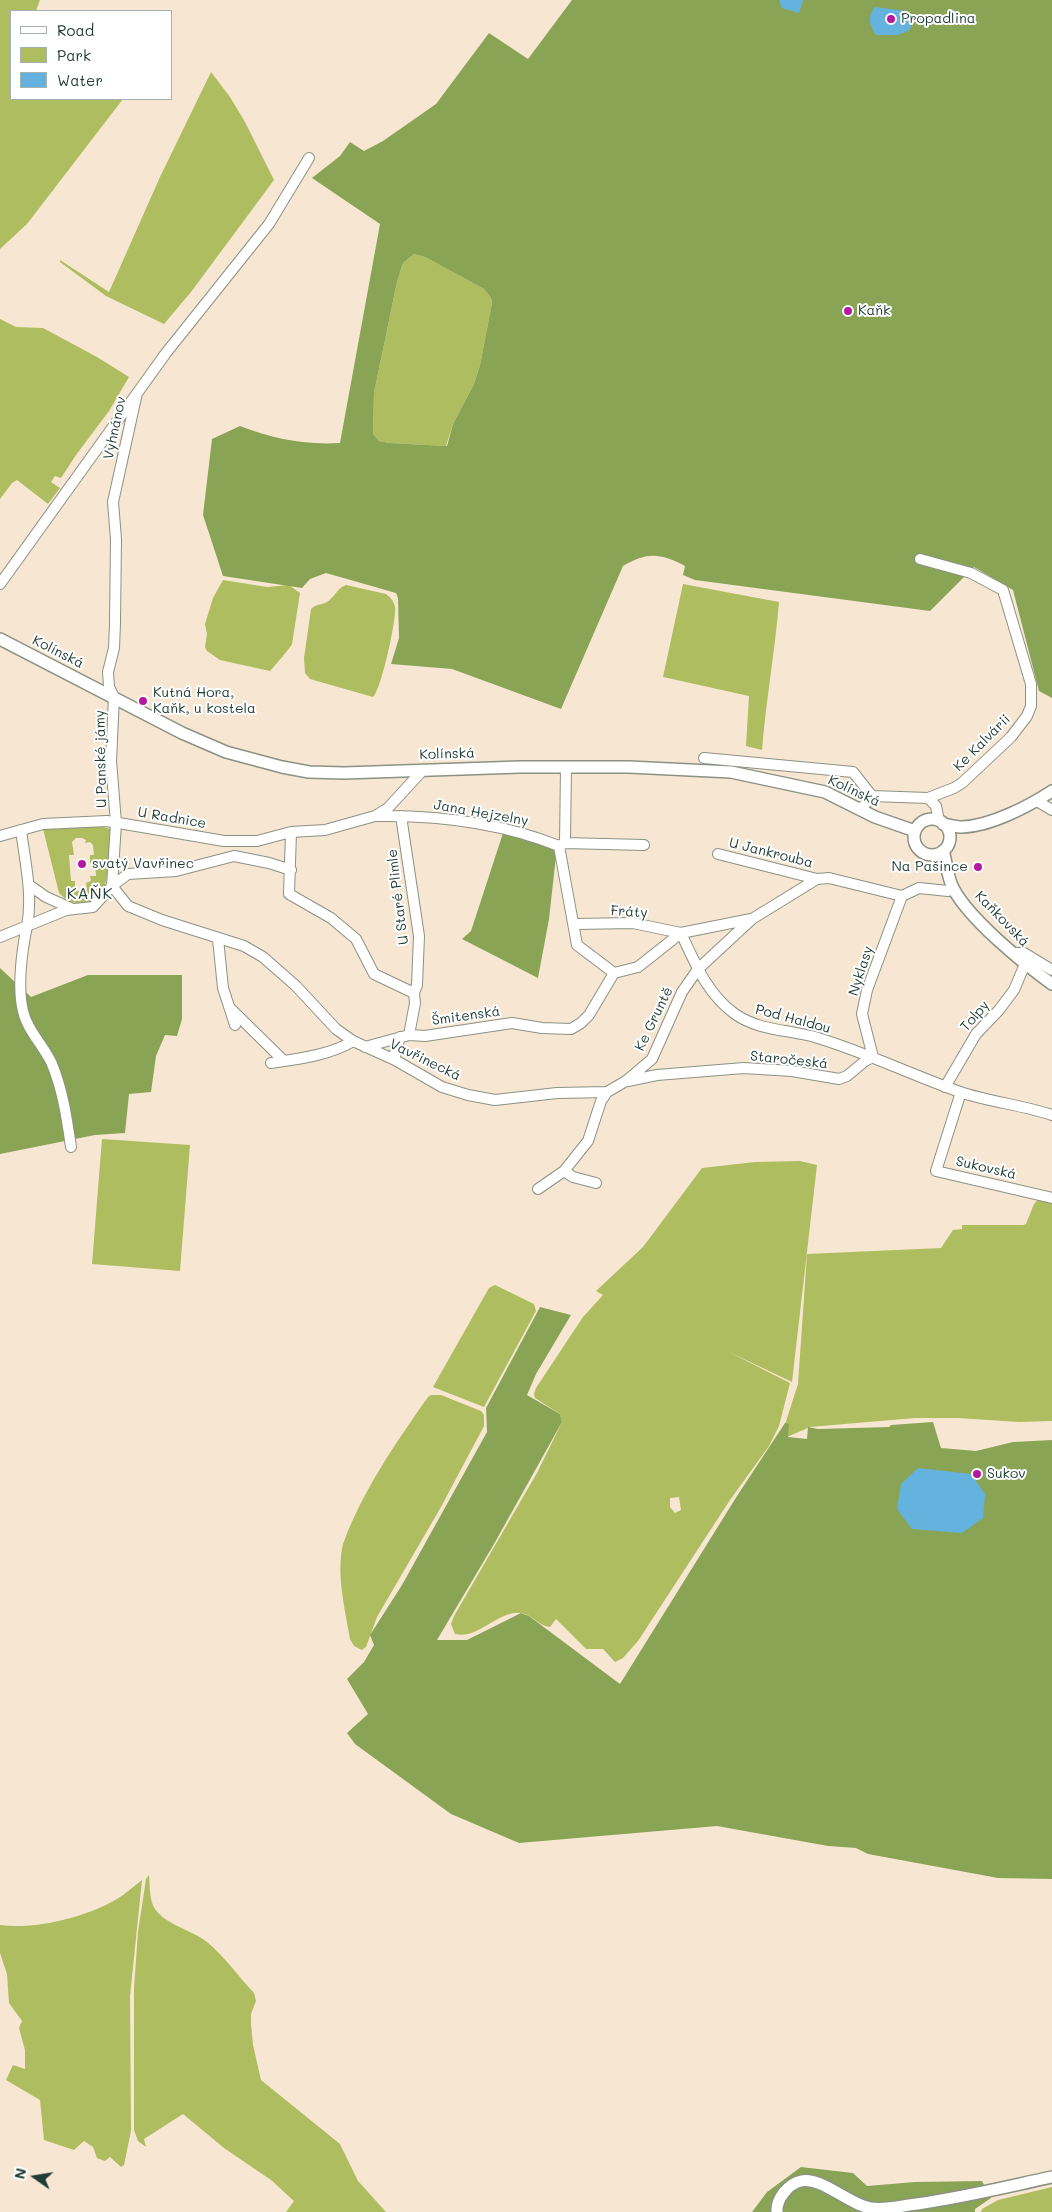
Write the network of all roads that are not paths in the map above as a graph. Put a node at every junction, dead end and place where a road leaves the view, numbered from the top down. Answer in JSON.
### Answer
{"nodes":[{"id":1,"x":309,"y":158,"type":"dead end"},
{"id":2,"x":137,"y":393,"type":"junction"},
{"id":3,"x":920,"y":559,"type":"dead end"},
{"id":4,"x":0,"y":584,"type":"edge"},
{"id":5,"x":0,"y":639,"type":"edge"},
{"id":6,"x":114,"y":697,"type":"junction"},
{"id":7,"x":704,"y":758,"type":"dead end"},
{"id":8,"x":566,"y":767,"type":"junction"},
{"id":9,"x":422,"y":770,"type":"junction"},
{"id":10,"x":1052,"y":791,"type":"edge"},
{"id":11,"x":872,"y":796,"type":"junction"},
{"id":12,"x":928,"y":798,"type":"junction"},
{"id":13,"x":1037,"y":800,"type":"junction"},
{"id":14,"x":860,"y":810,"type":"junction"},
{"id":15,"x":1052,"y":810,"type":"edge"},
{"id":16,"x":375,"y":816,"type":"junction"},
{"id":17,"x":401,"y":816,"type":"junction"},
{"id":18,"x":941,"y":822,"type":"junction"},
{"id":19,"x":116,"y":823,"type":"junction"},
{"id":20,"x":962,"y":827,"type":"junction"},
{"id":21,"x":21,"y":830,"type":"junction"},
{"id":22,"x":915,"y":831,"type":"junction"},
{"id":23,"x":291,"y":832,"type":"junction"},
{"id":24,"x":0,"y":836,"type":"edge"},
{"id":25,"x":949,"y":837,"type":"junction"},
{"id":26,"x":224,"y":841,"type":"junction"},
{"id":27,"x":562,"y":844,"type":"junction"},
{"id":28,"x":644,"y":845,"type":"dead end"},
{"id":29,"x":938,"y":853,"type":"junction"},
{"id":30,"x":718,"y":854,"type":"dead end"},
{"id":31,"x":224,"y":858,"type":"junction"},
{"id":32,"x":291,"y":870,"type":"junction"},
{"id":33,"x":817,"y":879,"type":"junction"},
{"id":34,"x":29,"y":884,"type":"junction"},
{"id":35,"x":112,"y":886,"type":"junction"},
{"id":36,"x":953,"y":888,"type":"junction"},
{"id":37,"x":902,"y":896,"type":"junction"},
{"id":38,"x":73,"y":910,"type":"junction"},
{"id":39,"x":752,"y":919,"type":"junction"},
{"id":40,"x":575,"y":924,"type":"junction"},
{"id":41,"x":28,"y":926,"type":"junction"},
{"id":42,"x":681,"y":933,"type":"junction"},
{"id":43,"x":0,"y":937,"type":"edge"},
{"id":44,"x":218,"y":939,"type":"junction"},
{"id":45,"x":1013,"y":954,"type":"junction"},
{"id":46,"x":1025,"y":964,"type":"junction"},
{"id":47,"x":698,"y":969,"type":"junction"},
{"id":48,"x":1052,"y":970,"type":"edge"},
{"id":49,"x":614,"y":973,"type":"junction"},
{"id":50,"x":1052,"y":984,"type":"edge"},
{"id":51,"x":414,"y":993,"type":"junction"},
{"id":52,"x":229,"y":1006,"type":"junction"},
{"id":53,"x":235,"y":1025,"type":"dead end"},
{"id":54,"x":405,"y":1036,"type":"junction"},
{"id":55,"x":354,"y":1041,"type":"junction"},
{"id":56,"x":365,"y":1047,"type":"junction"},
{"id":57,"x":873,"y":1057,"type":"junction"},
{"id":58,"x":652,"y":1059,"type":"junction"},
{"id":59,"x":395,"y":1060,"type":"junction"},
{"id":60,"x":284,"y":1061,"type":"junction"},
{"id":61,"x":271,"y":1063,"type":"dead end"},
{"id":62,"x":657,"y":1075,"type":"junction"},
{"id":63,"x":626,"y":1081,"type":"junction"},
{"id":64,"x":945,"y":1087,"type":"junction"},
{"id":65,"x":607,"y":1092,"type":"junction"},
{"id":66,"x":960,"y":1092,"type":"junction"},
{"id":67,"x":1052,"y":1115,"type":"edge"},
{"id":68,"x":71,"y":1147,"type":"dead end"},
{"id":69,"x":564,"y":1171,"type":"junction"},
{"id":70,"x":596,"y":1183,"type":"dead end"},
{"id":71,"x":538,"y":1189,"type":"dead end"},
{"id":72,"x":1052,"y":1198,"type":"edge"},
{"id":73,"x":1052,"y":2177,"type":"edge"},
{"id":74,"x":777,"y":2212,"type":"edge"}],
"edges":[{"from":1,"to":2,"type":"street"},
{"from":2,"to":4,"type":"street","name":"Vyhnánov"},
{"from":2,"to":6,"type":"street","name":"Vyhnánov"},
{"from":3,"to":12,"type":"street","name":"Ke Kalvárii"},
{"from":5,"to":6,"type":"street","name":"Kolínská"},
{"from":6,"to":9,"type":"street","name":"Kolínská"},
{"from":6,"to":19,"type":"street","name":"U Panské jámy"},
{"from":7,"to":11,"type":"street"},
{"from":8,"to":9,"type":"street","name":"Kolínská"},
{"from":8,"to":14,"type":"street","name":"Kolínská"},
{"from":8,"to":27,"type":"street"},
{"from":9,"to":16,"type":"street","name":"U Radnice"},
{"from":10,"to":13,"type":"street"},
{"from":11,"to":12,"type":"street"},
{"from":11,"to":14,"type":"street"},
{"from":12,"to":18,"type":"street"},
{"from":13,"to":15,"type":"street"},
{"from":13,"to":20,"type":"street"},
{"from":14,"to":22,"type":"street","name":"Kolínská"},
{"from":16,"to":17,"type":"street","name":"Jana Hejzelny"},
{"from":16,"to":23,"type":"street","name":"U Radnice"},
{"from":17,"to":27,"type":"street","name":"Jana Hejzelny"},
{"from":17,"to":51,"type":"street","name":"U Staré Plimle"},
{"from":18,"to":20,"type":"street"},
{"from":18,"to":22,"type":"street"},
{"from":18,"to":25,"type":"street"},
{"from":19,"to":21,"type":"street","name":"U Panské jámy"},
{"from":19,"to":26,"type":"street","name":"U Radnice"},
{"from":19,"to":35,"type":"street"},
{"from":20,"to":25,"type":"street"},
{"from":21,"to":24,"type":"street","name":"U Panské jámy"},
{"from":21,"to":34,"type":"street"},
{"from":22,"to":29,"type":"street"},
{"from":23,"to":26,"type":"street","name":"U Radnice"},
{"from":23,"to":32,"type":"street"},
{"from":25,"to":29,"type":"street"},
{"from":26,"to":31,"type":"street"},
{"from":27,"to":28,"type":"street","name":"Jana Hejzelny"},
{"from":27,"to":40,"type":"street"},
{"from":29,"to":36,"type":"street","name":"Kaňkovská"},
{"from":30,"to":33,"type":"street","name":"U Jankrouba"},
{"from":31,"to":32,"type":"street"},
{"from":31,"to":35,"type":"street"},
{"from":32,"to":51,"type":"street"},
{"from":33,"to":37,"type":"street"},
{"from":33,"to":39,"type":"street","name":"Ke Gruntě"},
{"from":34,"to":38,"type":"street"},
{"from":34,"to":41,"type":"street"},
{"from":35,"to":38,"type":"street"},
{"from":35,"to":44,"type":"street","name":"Vavřinecká"},
{"from":36,"to":37,"type":"street"},
{"from":36,"to":45,"type":"street","name":"Kaňkovská"},
{"from":37,"to":57,"type":"street","name":"Nyklasy"},
{"from":38,"to":41,"type":"street"},
{"from":39,"to":42,"type":"street","name":"Ke Gruntě"},
{"from":39,"to":47,"type":"street","name":"Ke Gruntě"},
{"from":40,"to":42,"type":"street","name":"Fráty"},
{"from":40,"to":49,"type":"street"},
{"from":41,"to":43,"type":"street"},
{"from":41,"to":68,"type":"street"},
{"from":42,"to":47,"type":"street"},
{"from":42,"to":49,"type":"street"},
{"from":44,"to":52,"type":"street"},
{"from":44,"to":55,"type":"street","name":"Vavřinecká"},
{"from":45,"to":46,"type":"street","name":"Kaňkovská"},
{"from":45,"to":48,"type":"street"},
{"from":46,"to":50,"type":"street","name":"Kaňkovská"},
{"from":46,"to":64,"type":"street","name":"Tolpy"},
{"from":47,"to":57,"type":"street","name":"Pod Haldou"},
{"from":47,"to":58,"type":"street","name":"Ke Gruntě"},
{"from":49,"to":54,"type":"street","name":"Šmitenská"},
{"from":51,"to":54,"type":"street","name":"U Staré Plimle"},
{"from":52,"to":53,"type":"street"},
{"from":52,"to":60,"type":"street"},
{"from":54,"to":56,"type":"street","name":"Šmitenská"},
{"from":54,"to":59,"type":"street","name":"U Staré Plimle"},
{"from":55,"to":56,"type":"street","name":"Vavřinecká"},
{"from":55,"to":60,"type":"street"},
{"from":56,"to":59,"type":"street","name":"Vavřinecká"},
{"from":57,"to":62,"type":"street","name":"Staročeská"},
{"from":57,"to":64,"type":"street"},
{"from":58,"to":62,"type":"street"},
{"from":58,"to":63,"type":"street","name":"Ke Gruntě"},
{"from":59,"to":65,"type":"street","name":"Vavřinecká"},
{"from":60,"to":61,"type":"street"},
{"from":62,"to":63,"type":"street","name":"Staročeská"},
{"from":63,"to":65,"type":"street","name":"Ke Gruntě"},
{"from":64,"to":66,"type":"street"},
{"from":65,"to":69,"type":"street"},
{"from":66,"to":67,"type":"street"},
{"from":66,"to":72,"type":"street","name":"Sukovská"},
{"from":69,"to":70,"type":"street"},
{"from":69,"to":71,"type":"street"},
{"from":73,"to":74,"type":"street"}]}
